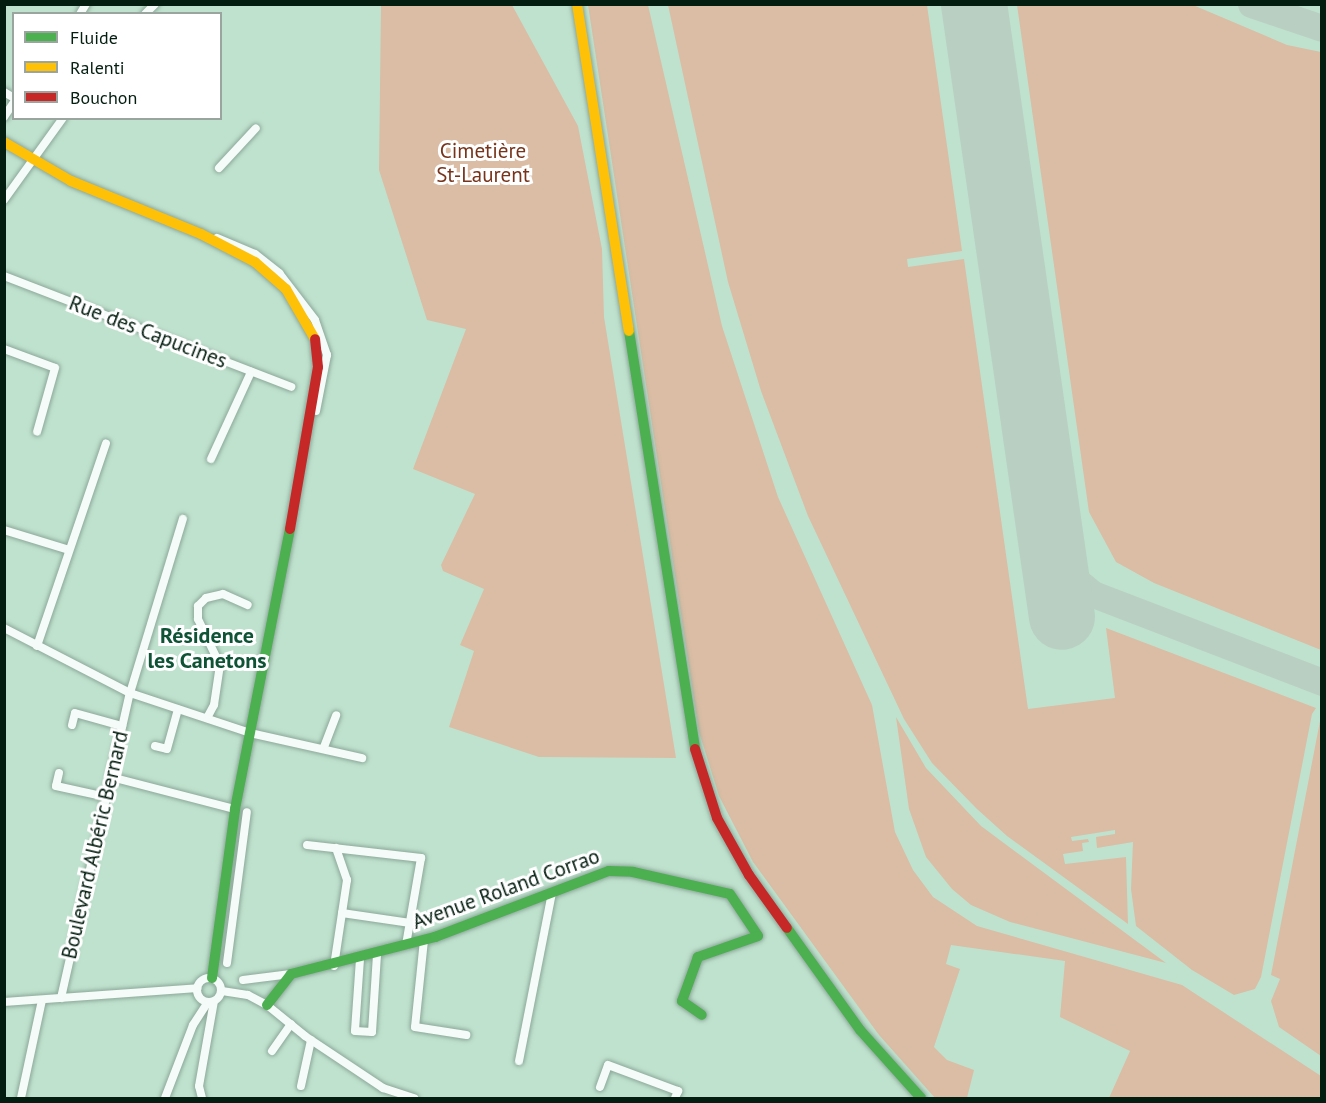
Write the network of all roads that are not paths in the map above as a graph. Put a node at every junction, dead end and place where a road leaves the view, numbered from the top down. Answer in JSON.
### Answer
{"nodes":[{"id":1,"x":577,"y":4,"type":"edge"},
{"id":2,"x":12,"y":103,"type":"edge"},
{"id":3,"x":4,"y":117,"type":"edge"},
{"id":4,"x":62,"y":120,"type":"edge"},
{"id":5,"x":256,"y":128,"type":"dead end"},
{"id":6,"x":4,"y":142,"type":"edge"},
{"id":7,"x":33,"y":160,"type":"junction"},
{"id":8,"x":219,"y":168,"type":"dead end"},
{"id":9,"x":4,"y":200,"type":"edge"},
{"id":10,"x":4,"y":276,"type":"edge"},
{"id":11,"x":4,"y":349,"type":"edge"},
{"id":12,"x":251,"y":372,"type":"junction"},
{"id":13,"x":291,"y":387,"type":"dead end"},
{"id":14,"x":37,"y":432,"type":"dead end"},
{"id":15,"x":106,"y":443,"type":"dead end"},
{"id":16,"x":211,"y":459,"type":"dead end"},
{"id":17,"x":183,"y":519,"type":"dead end"},
{"id":18,"x":4,"y":530,"type":"edge"},
{"id":19,"x":69,"y":550,"type":"junction"},
{"id":20,"x":248,"y":605,"type":"dead end"},
{"id":21,"x":4,"y":628,"type":"edge"},
{"id":22,"x":37,"y":646,"type":"junction"},
{"id":23,"x":130,"y":693,"type":"junction"},
{"id":24,"x":178,"y":709,"type":"junction"},
{"id":25,"x":336,"y":715,"type":"dead end"},
{"id":26,"x":207,"y":718,"type":"junction"},
{"id":27,"x":72,"y":725,"type":"dead end"},
{"id":28,"x":122,"y":726,"type":"junction"},
{"id":29,"x":250,"y":733,"type":"junction"},
{"id":30,"x":155,"y":746,"type":"dead end"},
{"id":31,"x":324,"y":747,"type":"junction"},
{"id":32,"x":362,"y":758,"type":"dead end"},
{"id":33,"x":59,"y":773,"type":"dead end"},
{"id":34,"x":111,"y":777,"type":"junction"},
{"id":35,"x":106,"y":796,"type":"junction"},
{"id":36,"x":235,"y":809,"type":"junction"},
{"id":37,"x":247,"y":812,"type":"dead end"},
{"id":38,"x":307,"y":845,"type":"dead end"},
{"id":39,"x":336,"y":848,"type":"junction"},
{"id":40,"x":223,"y":888,"type":"junction"},
{"id":41,"x":238,"y":889,"type":"junction"},
{"id":42,"x":552,"y":893,"type":"junction"},
{"id":43,"x":342,"y":913,"type":"junction"},
{"id":44,"x":410,"y":922,"type":"junction"},
{"id":45,"x":424,"y":940,"type":"junction"},
{"id":46,"x":406,"y":945,"type":"junction"},
{"id":47,"x":377,"y":954,"type":"junction"},
{"id":48,"x":360,"y":959,"type":"junction"},
{"id":49,"x":227,"y":963,"type":"dead end"},
{"id":50,"x":334,"y":966,"type":"junction"},
{"id":51,"x":291,"y":975,"type":"junction"},
{"id":52,"x":212,"y":978,"type":"junction"},
{"id":53,"x":243,"y":980,"type":"dead end"},
{"id":54,"x":197,"y":988,"type":"junction"},
{"id":55,"x":222,"y":991,"type":"junction"},
{"id":56,"x":61,"y":998,"type":"junction"},
{"id":57,"x":42,"y":1000,"type":"junction"},
{"id":58,"x":4,"y":1002,"type":"edge"},
{"id":59,"x":211,"y":1002,"type":"junction"},
{"id":60,"x":267,"y":1005,"type":"junction"},
{"id":61,"x":702,"y":1015,"type":"dead end"},
{"id":62,"x":291,"y":1024,"type":"junction"},
{"id":63,"x":466,"y":1035,"type":"dead end"},
{"id":64,"x":311,"y":1040,"type":"junction"},
{"id":65,"x":272,"y":1051,"type":"dead end"},
{"id":66,"x":519,"y":1061,"type":"dead end"},
{"id":67,"x":300,"y":1086,"type":"dead end"},
{"id":68,"x":600,"y":1087,"type":"dead end"},
{"id":69,"x":21,"y":1098,"type":"edge"},
{"id":70,"x":165,"y":1098,"type":"edge"},
{"id":71,"x":202,"y":1098,"type":"edge"},
{"id":72,"x":414,"y":1098,"type":"edge"},
{"id":73,"x":675,"y":1098,"type":"edge"},
{"id":74,"x":921,"y":1098,"type":"edge"}],
"edges":[{"from":1,"to":74,"type":"street"},
{"from":2,"to":3,"type":"street"},
{"from":4,"to":7,"type":"street"},
{"from":5,"to":8,"type":"street"},
{"from":6,"to":7,"type":"street"},
{"from":7,"to":9,"type":"street"},
{"from":7,"to":29,"type":"street"},
{"from":10,"to":12,"type":"street","name":"Rue des Capucines"},
{"from":11,"to":14,"type":"street"},
{"from":12,"to":13,"type":"street","name":"Rue des Capucines"},
{"from":12,"to":16,"type":"street"},
{"from":15,"to":19,"type":"street"},
{"from":17,"to":23,"type":"street","name":"Boulevard Albéric Bernard"},
{"from":18,"to":19,"type":"street"},
{"from":19,"to":22,"type":"street"},
{"from":20,"to":26,"type":"street"},
{"from":21,"to":22,"type":"street"},
{"from":22,"to":23,"type":"street"},
{"from":23,"to":24,"type":"street"},
{"from":23,"to":28,"type":"street","name":"Boulevard Albéric Bernard"},
{"from":24,"to":26,"type":"street"},
{"from":24,"to":30,"type":"street"},
{"from":25,"to":31,"type":"street"},
{"from":26,"to":29,"type":"street"},
{"from":27,"to":28,"type":"street"},
{"from":28,"to":34,"type":"street","name":"Boulevard Albéric Bernard"},
{"from":29,"to":31,"type":"street"},
{"from":29,"to":36,"type":"street"},
{"from":31,"to":32,"type":"street"},
{"from":33,"to":35,"type":"street"},
{"from":34,"to":35,"type":"street","name":"Boulevard Albéric Bernard"},
{"from":34,"to":36,"type":"street"},
{"from":35,"to":56,"type":"street","name":"Boulevard Albéric Bernard"},
{"from":36,"to":40,"type":"street"},
{"from":37,"to":41,"type":"street"},
{"from":38,"to":39,"type":"street"},
{"from":39,"to":43,"type":"street"},
{"from":39,"to":44,"type":"street"},
{"from":40,"to":41,"type":"street"},
{"from":40,"to":52,"type":"street"},
{"from":41,"to":49,"type":"street"},
{"from":42,"to":45,"type":"street","name":"Avenue Roland Corrao"},
{"from":42,"to":61,"type":"street","name":"Avenue Roland Corrao"},
{"from":42,"to":66,"type":"street"},
{"from":43,"to":44,"type":"street"},
{"from":43,"to":50,"type":"street"},
{"from":44,"to":46,"type":"street"},
{"from":45,"to":46,"type":"street","name":"Avenue Roland Corrao"},
{"from":45,"to":63,"type":"street"},
{"from":46,"to":47,"type":"street","name":"Avenue Roland Corrao"},
{"from":47,"to":48,"type":"street","name":"Avenue Roland Corrao"},
{"from":47,"to":48,"type":"street"},
{"from":48,"to":50,"type":"street","name":"Avenue Roland Corrao"},
{"from":50,"to":51,"type":"street","name":"Avenue Roland Corrao"},
{"from":51,"to":53,"type":"street","name":"Avenue Roland Corrao"},
{"from":51,"to":60,"type":"street"},
{"from":52,"to":54,"type":"street"},
{"from":52,"to":55,"type":"street"},
{"from":54,"to":56,"type":"street"},
{"from":54,"to":59,"type":"street"},
{"from":55,"to":59,"type":"street"},
{"from":55,"to":60,"type":"street"},
{"from":56,"to":57,"type":"street"},
{"from":57,"to":58,"type":"street"},
{"from":57,"to":69,"type":"street"},
{"from":59,"to":70,"type":"street"},
{"from":59,"to":71,"type":"street"},
{"from":60,"to":62,"type":"street"},
{"from":62,"to":64,"type":"street"},
{"from":62,"to":65,"type":"street"},
{"from":64,"to":67,"type":"street"},
{"from":64,"to":72,"type":"street"},
{"from":68,"to":73,"type":"street"}]}
